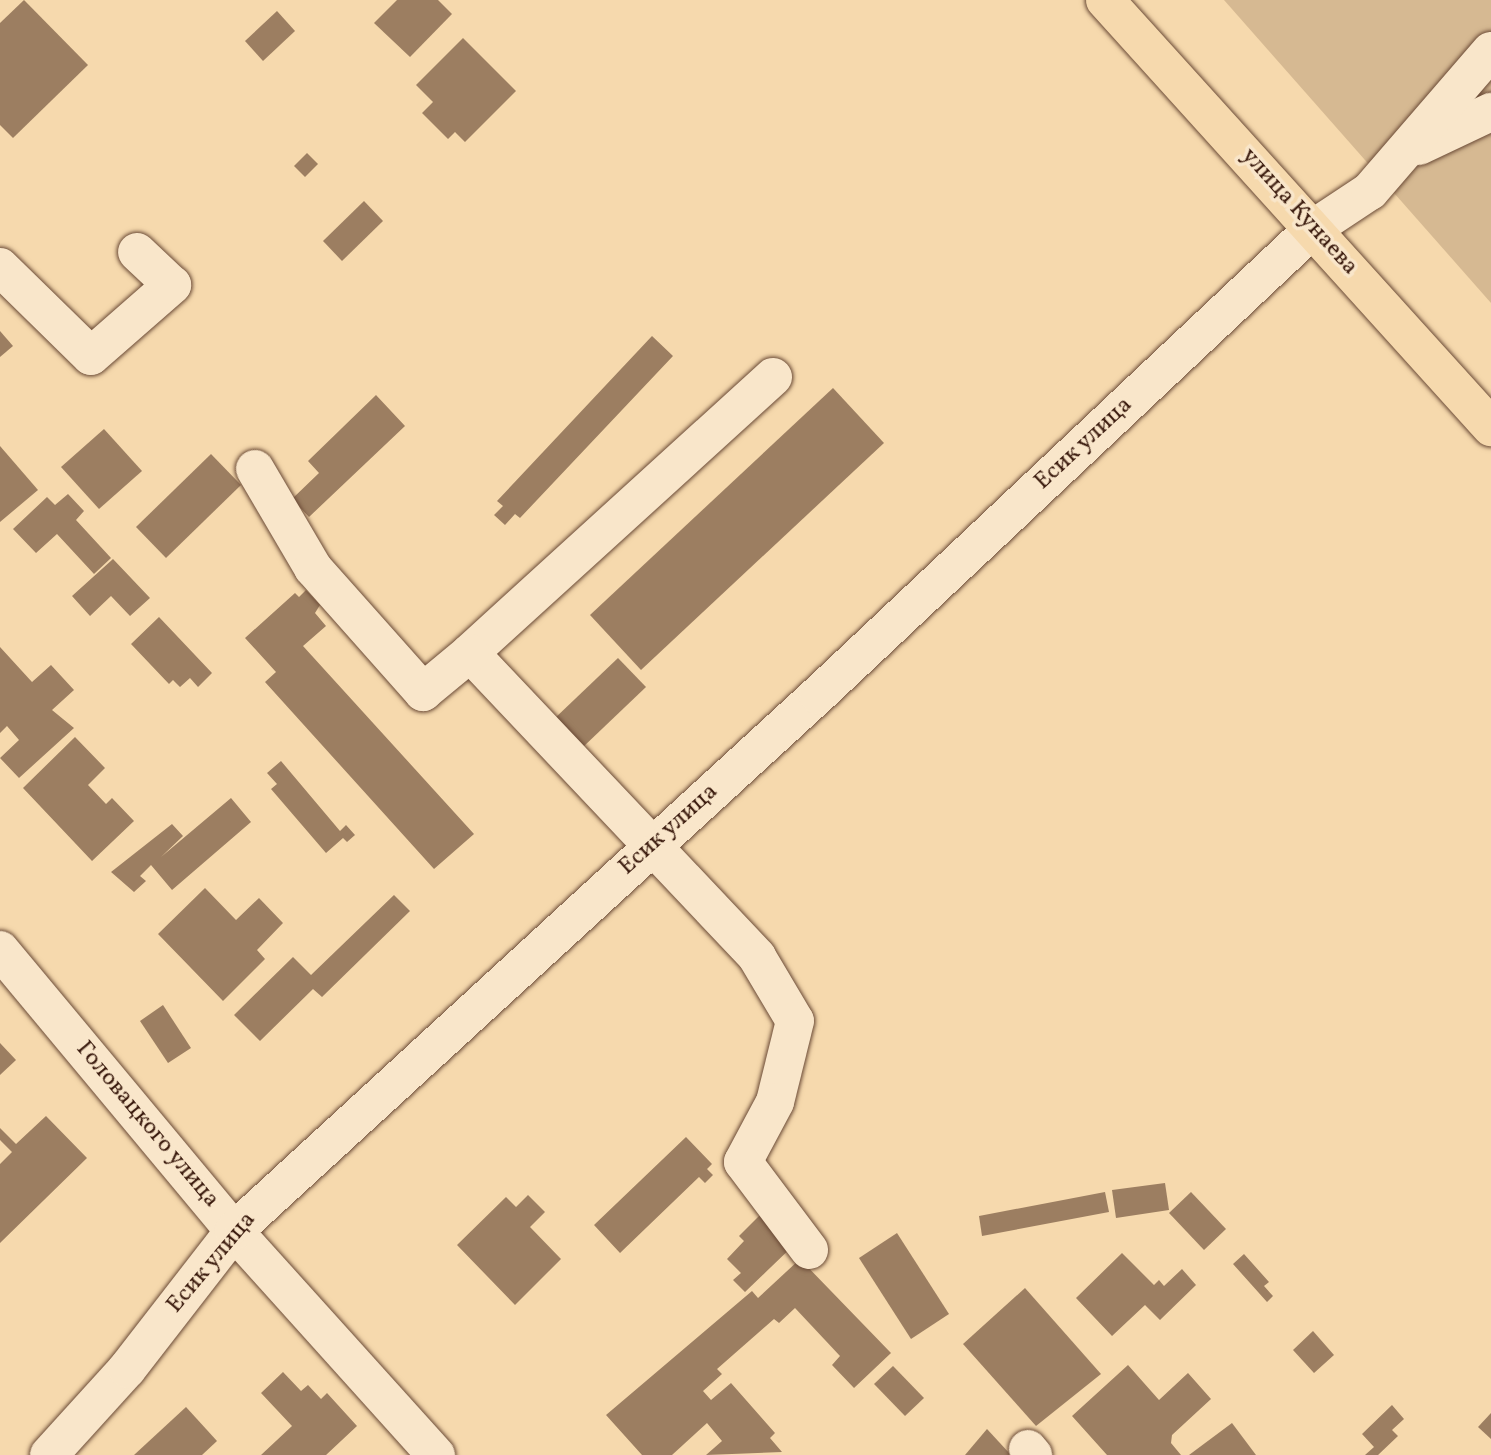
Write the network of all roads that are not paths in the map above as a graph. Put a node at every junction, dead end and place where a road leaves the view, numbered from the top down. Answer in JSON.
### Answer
{"nodes":[{"id":1,"x":1105,"y":0,"type":"edge"},
{"id":2,"x":1491,"y":51,"type":"edge"},
{"id":3,"x":1491,"y":113,"type":"edge"},
{"id":4,"x":1407,"y":151,"type":"junction"},
{"id":5,"x":1314,"y":228,"type":"junction"},
{"id":6,"x":136,"y":252,"type":"dead end"},
{"id":7,"x":0,"y":268,"type":"edge"},
{"id":8,"x":773,"y":377,"type":"dead end"},
{"id":9,"x":1491,"y":427,"type":"edge"},
{"id":10,"x":255,"y":469,"type":"dead end"},
{"id":11,"x":470,"y":653,"type":"junction"},
{"id":12,"x":650,"y":847,"type":"junction"},
{"id":13,"x":0,"y":950,"type":"edge"},
{"id":14,"x":234,"y":1231,"type":"junction"},
{"id":15,"x":809,"y":1250,"type":"dead end"},
{"id":16,"x":49,"y":1455,"type":"edge"},
{"id":17,"x":436,"y":1455,"type":"edge"}],
"edges":[{"from":1,"to":5,"type":"main road","name":"улица Кунаева"},
{"from":2,"to":4,"type":"street","name":"Есик улица"},
{"from":3,"to":4,"type":"street"},
{"from":4,"to":5,"type":"street","name":"Есик улица"},
{"from":5,"to":9,"type":"main road","name":"улица Кунаева"},
{"from":5,"to":12,"type":"street","name":"Есик улица"},
{"from":6,"to":7,"type":"street"},
{"from":8,"to":11,"type":"street"},
{"from":10,"to":11,"type":"street"},
{"from":11,"to":12,"type":"street"},
{"from":12,"to":14,"type":"street","name":"Есик улица"},
{"from":12,"to":15,"type":"street"},
{"from":13,"to":14,"type":"street","name":"Головацкого улица"},
{"from":14,"to":16,"type":"street","name":"Есик улица"},
{"from":14,"to":17,"type":"street","name":"Головацкого улица"}]}
